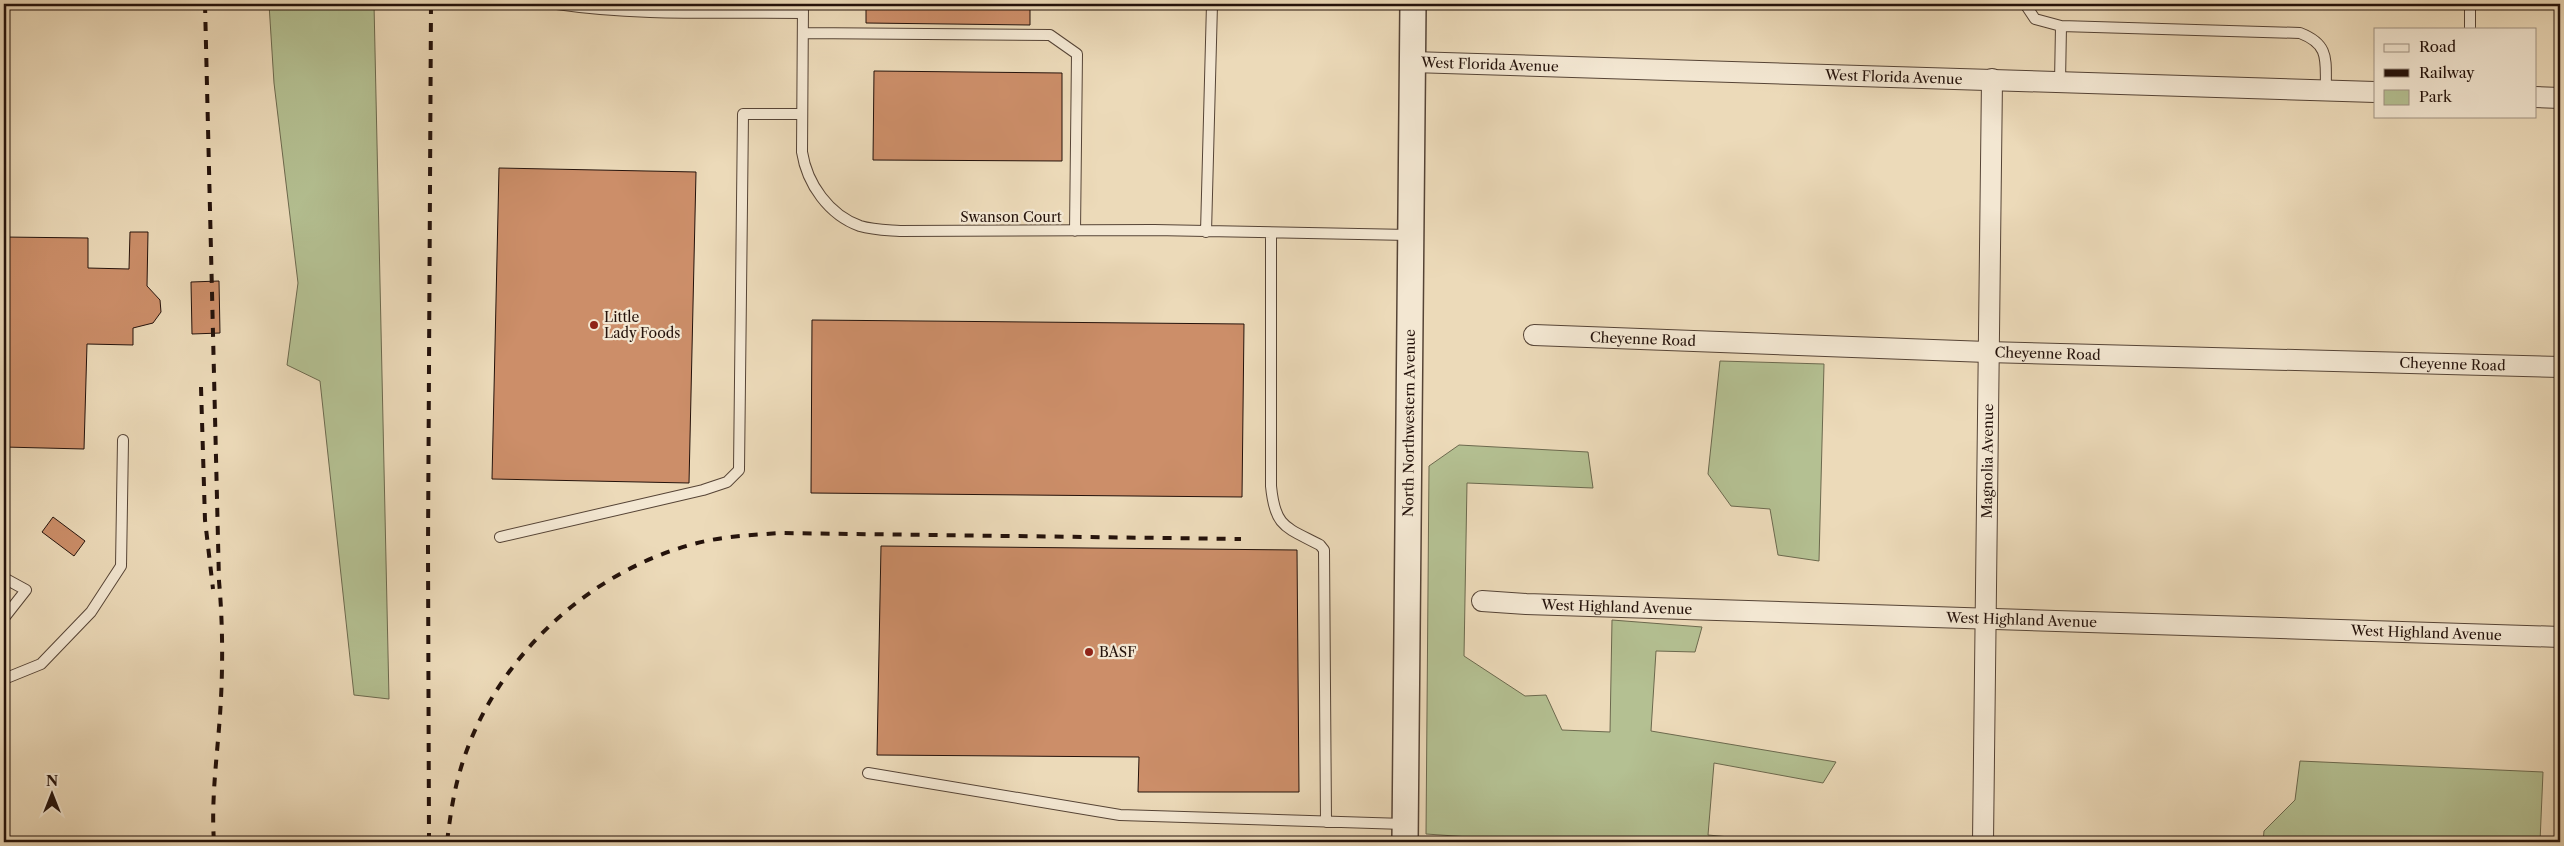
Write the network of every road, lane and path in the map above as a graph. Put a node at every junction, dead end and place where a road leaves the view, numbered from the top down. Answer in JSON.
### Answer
{"nodes":[{"id":1,"x":557,"y":4,"type":"edge"},
{"id":2,"x":1212,"y":4,"type":"edge"},
{"id":3,"x":1413,"y":4,"type":"edge"},
{"id":4,"x":2024,"y":4,"type":"edge"},
{"id":5,"x":2470,"y":4,"type":"edge"},
{"id":6,"x":803,"y":9,"type":"edge"},
{"id":7,"x":2061,"y":26,"type":"junction"},
{"id":8,"x":2470,"y":28,"type":"edge"},
{"id":9,"x":803,"y":33,"type":"junction"},
{"id":10,"x":1412,"y":62,"type":"junction"},
{"id":11,"x":1992,"y":79,"type":"junction"},
{"id":12,"x":2060,"y":82,"type":"junction"},
{"id":13,"x":2326,"y":90,"type":"junction"},
{"id":14,"x":2374,"y":92,"type":"edge"},
{"id":15,"x":2536,"y":97,"type":"edge"},
{"id":16,"x":2560,"y":98,"type":"edge"},
{"id":17,"x":802,"y":114,"type":"junction"},
{"id":18,"x":1075,"y":231,"type":"junction"},
{"id":19,"x":1206,"y":232,"type":"junction"},
{"id":20,"x":1271,"y":233,"type":"junction"},
{"id":21,"x":1409,"y":236,"type":"junction"},
{"id":22,"x":1534,"y":335,"type":"dead end"},
{"id":23,"x":1987,"y":352,"type":"junction"},
{"id":24,"x":2560,"y":367,"type":"edge"},
{"id":25,"x":123,"y":440,"type":"dead end"},
{"id":26,"x":500,"y":537,"type":"dead end"},
{"id":27,"x":4,"y":578,"type":"edge"},
{"id":28,"x":1482,"y":601,"type":"dead end"},
{"id":29,"x":4,"y":618,"type":"edge"},
{"id":30,"x":1985,"y":620,"type":"junction"},
{"id":31,"x":2560,"y":637,"type":"edge"},
{"id":32,"x":4,"y":679,"type":"edge"},
{"id":33,"x":868,"y":773,"type":"dead end"},
{"id":34,"x":1326,"y":822,"type":"junction"},
{"id":35,"x":1405,"y":833,"type":"edge"},
{"id":36,"x":1983,"y":842,"type":"edge"}],
"edges":[{"from":1,"to":6,"type":"lane"},
{"from":2,"to":19,"type":"lane"},
{"from":3,"to":10,"type":"street","name":"North Northwestern Avenue"},
{"from":4,"to":7,"type":"lane"},
{"from":5,"to":8,"type":"lane"},
{"from":6,"to":9,"type":"lane","name":"Swanson Court"},
{"from":7,"to":12,"type":"lane"},
{"from":7,"to":13,"type":"lane"},
{"from":9,"to":17,"type":"lane","name":"Swanson Court"},
{"from":9,"to":18,"type":"lane"},
{"from":10,"to":11,"type":"street","name":"West Florida Avenue"},
{"from":10,"to":21,"type":"street","name":"North Northwestern Avenue"},
{"from":11,"to":12,"type":"street","name":"West Florida Avenue"},
{"from":11,"to":23,"type":"street","name":"Magnolia Avenue"},
{"from":12,"to":13,"type":"street","name":"West Florida Avenue"},
{"from":13,"to":14,"type":"street","name":"West Florida Avenue"},
{"from":15,"to":16,"type":"street"},
{"from":17,"to":18,"type":"lane","name":"Swanson Court"},
{"from":17,"to":26,"type":"lane"},
{"from":18,"to":19,"type":"lane","name":"Swanson Court"},
{"from":19,"to":20,"type":"lane","name":"Swanson Court"},
{"from":20,"to":21,"type":"lane","name":"Swanson Court"},
{"from":20,"to":34,"type":"lane"},
{"from":21,"to":35,"type":"street","name":"North Northwestern Avenue"},
{"from":22,"to":23,"type":"street","name":"Cheyenne Road"},
{"from":23,"to":24,"type":"street","name":"Cheyenne Road"},
{"from":23,"to":30,"type":"street","name":"Magnolia Avenue"},
{"from":25,"to":32,"type":"lane"},
{"from":27,"to":29,"type":"lane"},
{"from":28,"to":30,"type":"street","name":"West Highland Avenue"},
{"from":30,"to":31,"type":"street","name":"West Highland Avenue"},
{"from":30,"to":36,"type":"street","name":"Magnolia Avenue"},
{"from":33,"to":34,"type":"lane"},
{"from":34,"to":35,"type":"lane"}]}
